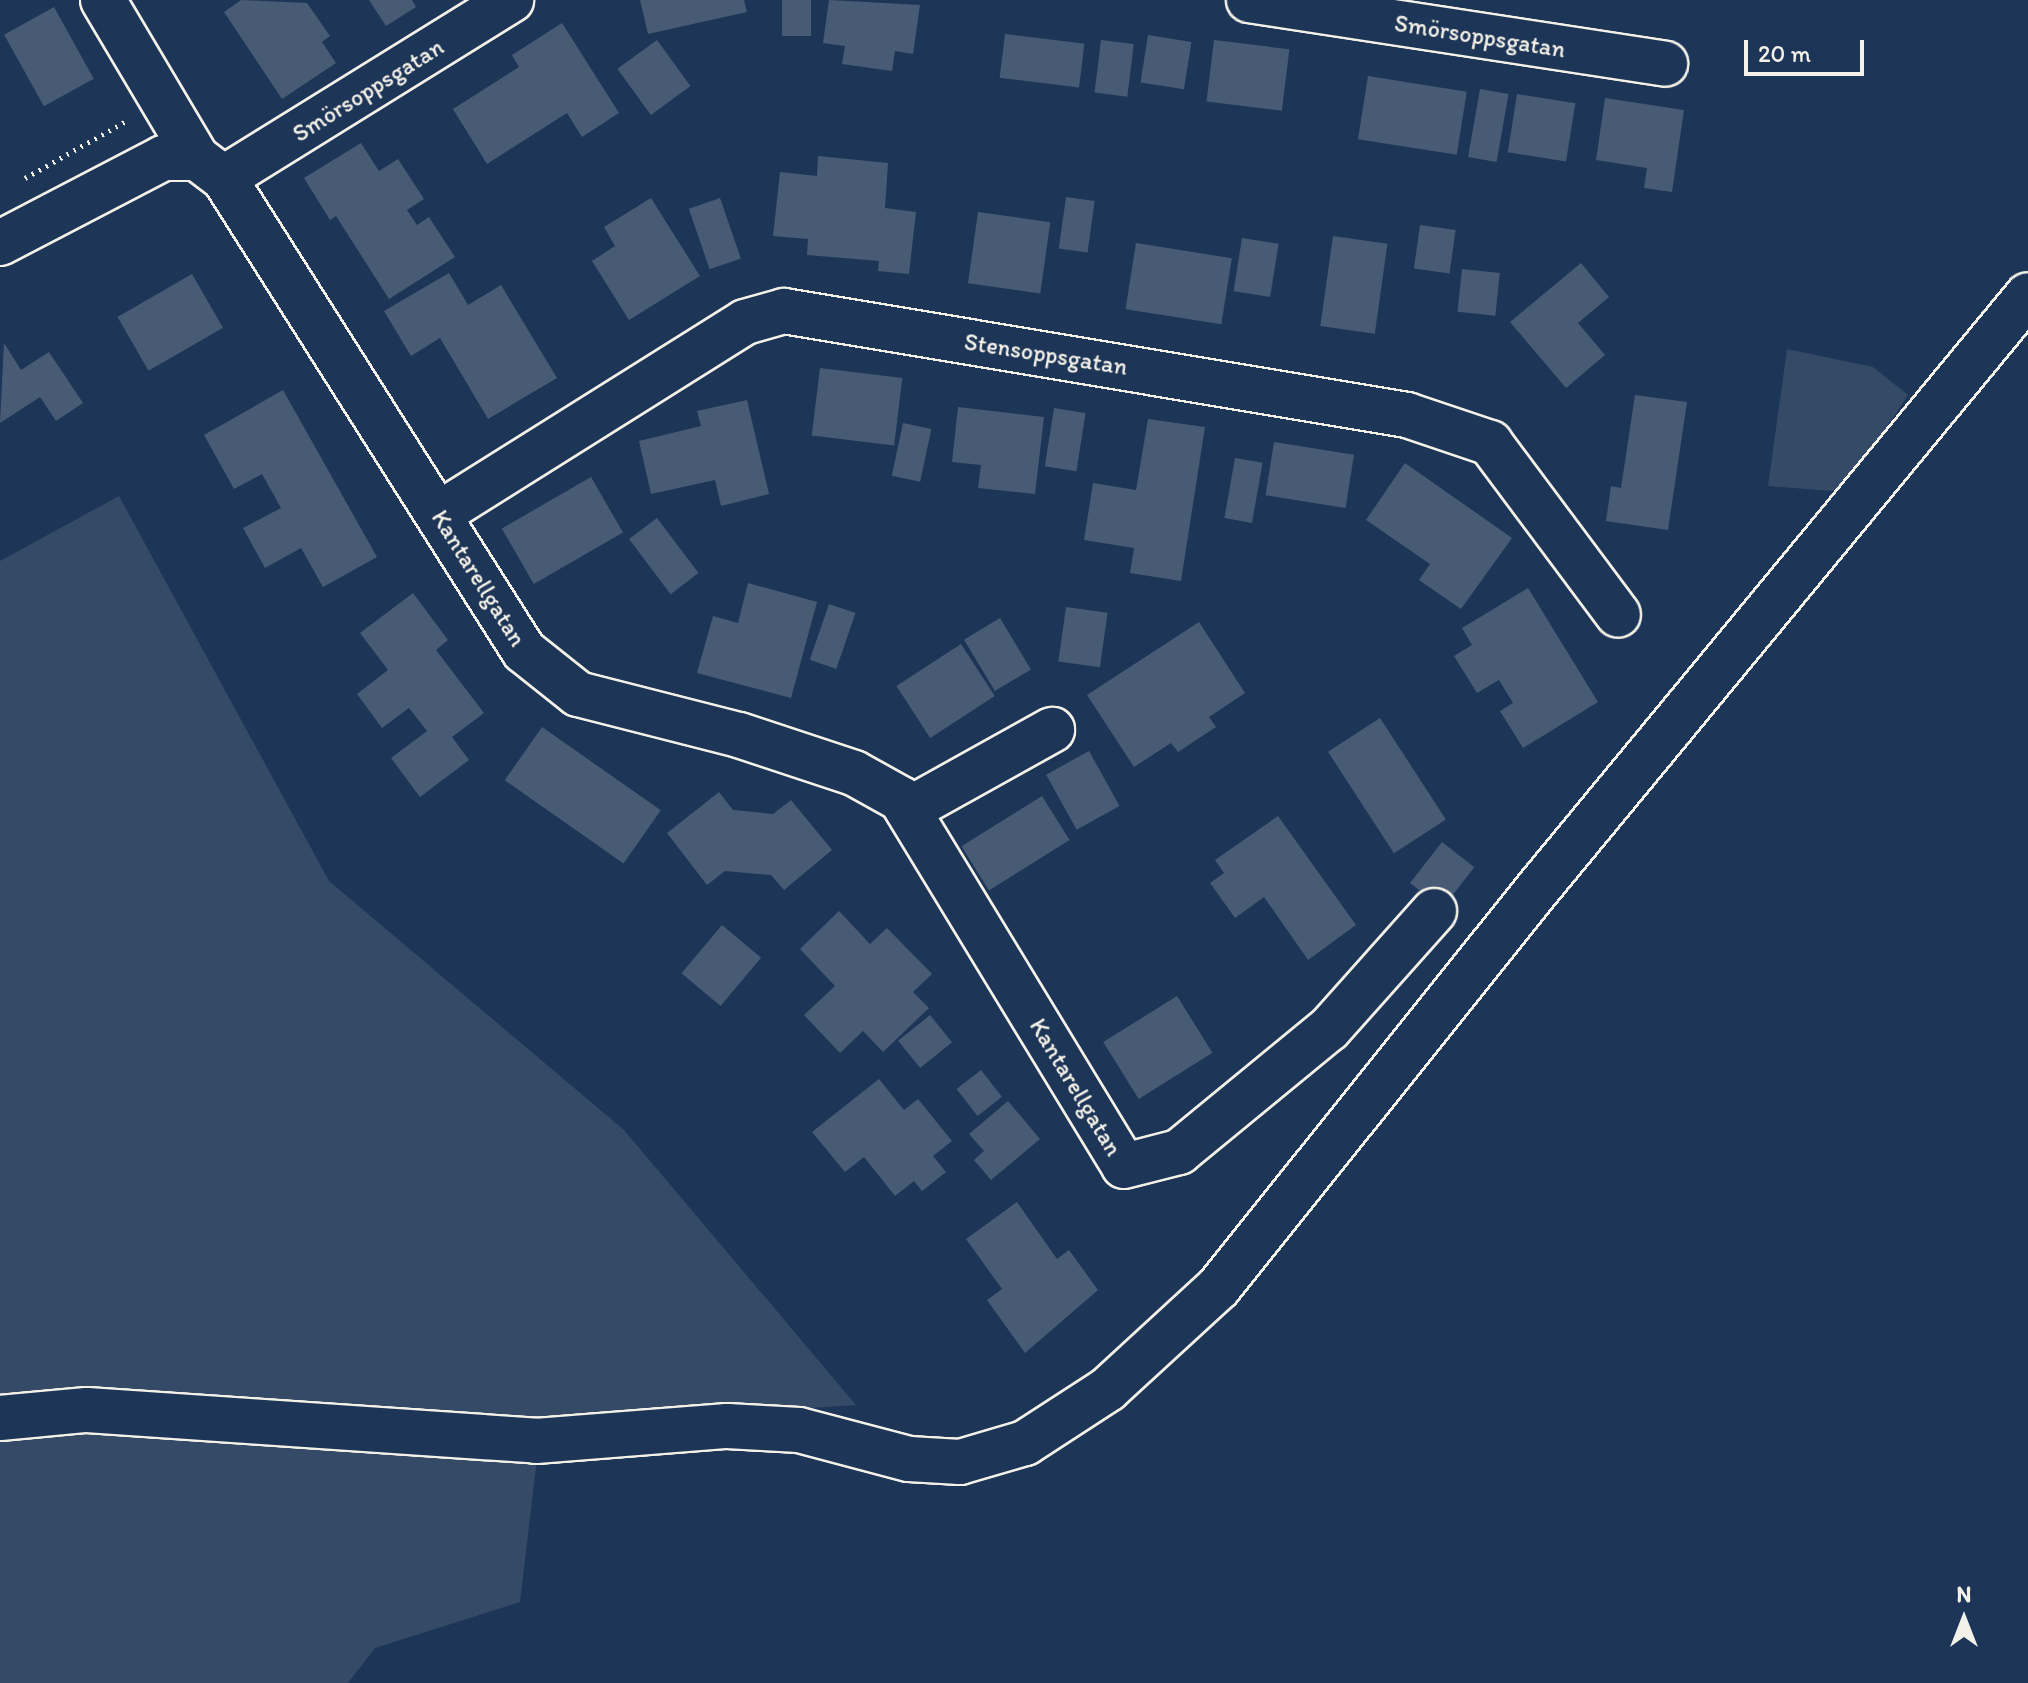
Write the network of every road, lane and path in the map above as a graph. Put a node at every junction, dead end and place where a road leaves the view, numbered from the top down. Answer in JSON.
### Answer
{"nodes":[{"id":1,"x":103,"y":0,"type":"edge"},
{"id":2,"x":511,"y":0,"type":"edge"},
{"id":3,"x":1249,"y":0,"type":"edge"},
{"id":4,"x":1665,"y":64,"type":"dead end"},
{"id":5,"x":166,"y":99,"type":"junction"},
{"id":6,"x":210,"y":168,"type":"junction"},
{"id":7,"x":14,"y":184,"type":"dead end"},
{"id":8,"x":0,"y":243,"type":"edge"},
{"id":9,"x":2028,"y":295,"type":"edge"},
{"id":10,"x":439,"y":514,"type":"junction"},
{"id":11,"x":1618,"y":615,"type":"dead end"},
{"id":12,"x":1052,"y":730,"type":"dead end"},
{"id":13,"x":908,"y":810,"type":"junction"},
{"id":14,"x":1434,"y":911,"type":"dead end"},
{"id":15,"x":0,"y":1418,"type":"edge"}],
"edges":[{"from":1,"to":5,"type":"street","name":"Kantarellgatan"},
{"from":2,"to":6,"type":"street","name":"Smörsoppsgatan"},
{"from":3,"to":4,"type":"street","name":"Smörsoppsgatan"},
{"from":5,"to":6,"type":"street","name":"Kantarellgatan"},
{"from":5,"to":7,"type":"path"},
{"from":6,"to":8,"type":"street"},
{"from":6,"to":10,"type":"street","name":"Kantarellgatan"},
{"from":9,"to":15,"type":"street"},
{"from":10,"to":11,"type":"street","name":"Stensoppsgatan"},
{"from":10,"to":13,"type":"street","name":"Kantarellgatan"},
{"from":12,"to":13,"type":"street"},
{"from":13,"to":14,"type":"street","name":"Kantarellgatan"}]}
